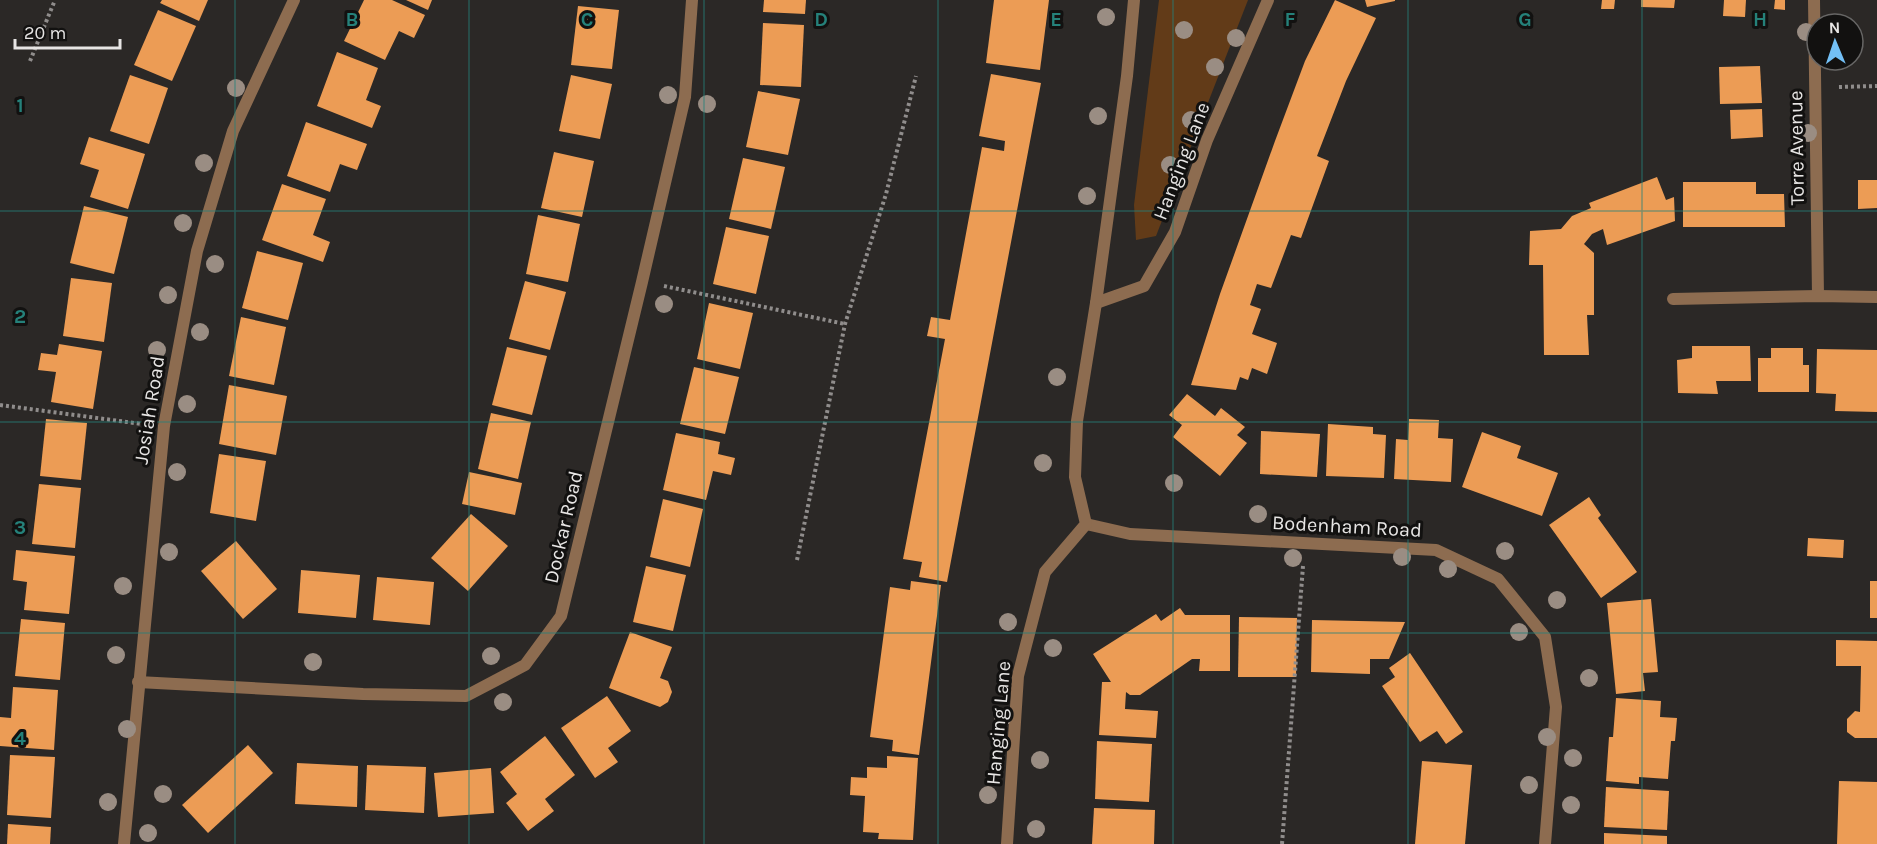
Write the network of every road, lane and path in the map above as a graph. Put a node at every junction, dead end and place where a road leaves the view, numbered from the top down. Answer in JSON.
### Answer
{"nodes":[{"id":1,"x":55,"y":0,"type":"edge"},
{"id":2,"x":294,"y":0,"type":"edge"},
{"id":3,"x":693,"y":0,"type":"edge"},
{"id":4,"x":1134,"y":0,"type":"edge"},
{"id":5,"x":1268,"y":0,"type":"edge"},
{"id":6,"x":1814,"y":0,"type":"edge"},
{"id":7,"x":30,"y":61,"type":"dead end"},
{"id":8,"x":916,"y":76,"type":"dead end"},
{"id":9,"x":1877,"y":86,"type":"edge"},
{"id":10,"x":1815,"y":87,"type":"junction"},
{"id":11,"x":642,"y":282,"type":"junction"},
{"id":12,"x":1818,"y":296,"type":"junction"},
{"id":13,"x":1877,"y":297,"type":"edge"},
{"id":14,"x":1673,"y":299,"type":"dead end"},
{"id":15,"x":1096,"y":303,"type":"junction"},
{"id":16,"x":845,"y":324,"type":"junction"},
{"id":17,"x":0,"y":405,"type":"edge"},
{"id":18,"x":164,"y":426,"type":"junction"},
{"id":19,"x":1086,"y":524,"type":"junction"},
{"id":20,"x":1305,"y":544,"type":"junction"},
{"id":21,"x":797,"y":560,"type":"dead end"},
{"id":22,"x":138,"y":682,"type":"junction"},
{"id":23,"x":124,"y":844,"type":"edge"},
{"id":24,"x":1007,"y":844,"type":"edge"},
{"id":25,"x":1282,"y":844,"type":"edge"},
{"id":26,"x":1545,"y":844,"type":"edge"}],
"edges":[{"from":1,"to":7,"type":"path"},
{"from":2,"to":18,"type":"street","name":"Josiah Road"},
{"from":3,"to":11,"type":"street","name":"Dockar Road"},
{"from":4,"to":15,"type":"street"},
{"from":5,"to":15,"type":"street","name":"Hanging Lane"},
{"from":6,"to":10,"type":"street","name":"Torre Avenue"},
{"from":8,"to":16,"type":"path"},
{"from":9,"to":10,"type":"path"},
{"from":10,"to":12,"type":"street","name":"Torre Avenue"},
{"from":11,"to":16,"type":"path"},
{"from":11,"to":22,"type":"street","name":"Dockar Road"},
{"from":12,"to":13,"type":"street"},
{"from":12,"to":14,"type":"street"},
{"from":15,"to":19,"type":"street"},
{"from":16,"to":21,"type":"path"},
{"from":17,"to":18,"type":"path"},
{"from":18,"to":22,"type":"street","name":"Josiah Road"},
{"from":19,"to":20,"type":"street","name":"Bodenham Road"},
{"from":19,"to":24,"type":"street","name":"Hanging Lane"},
{"from":20,"to":25,"type":"path"},
{"from":20,"to":26,"type":"street","name":"Bodenham Road"},
{"from":22,"to":23,"type":"street","name":"Josiah Road"}]}
